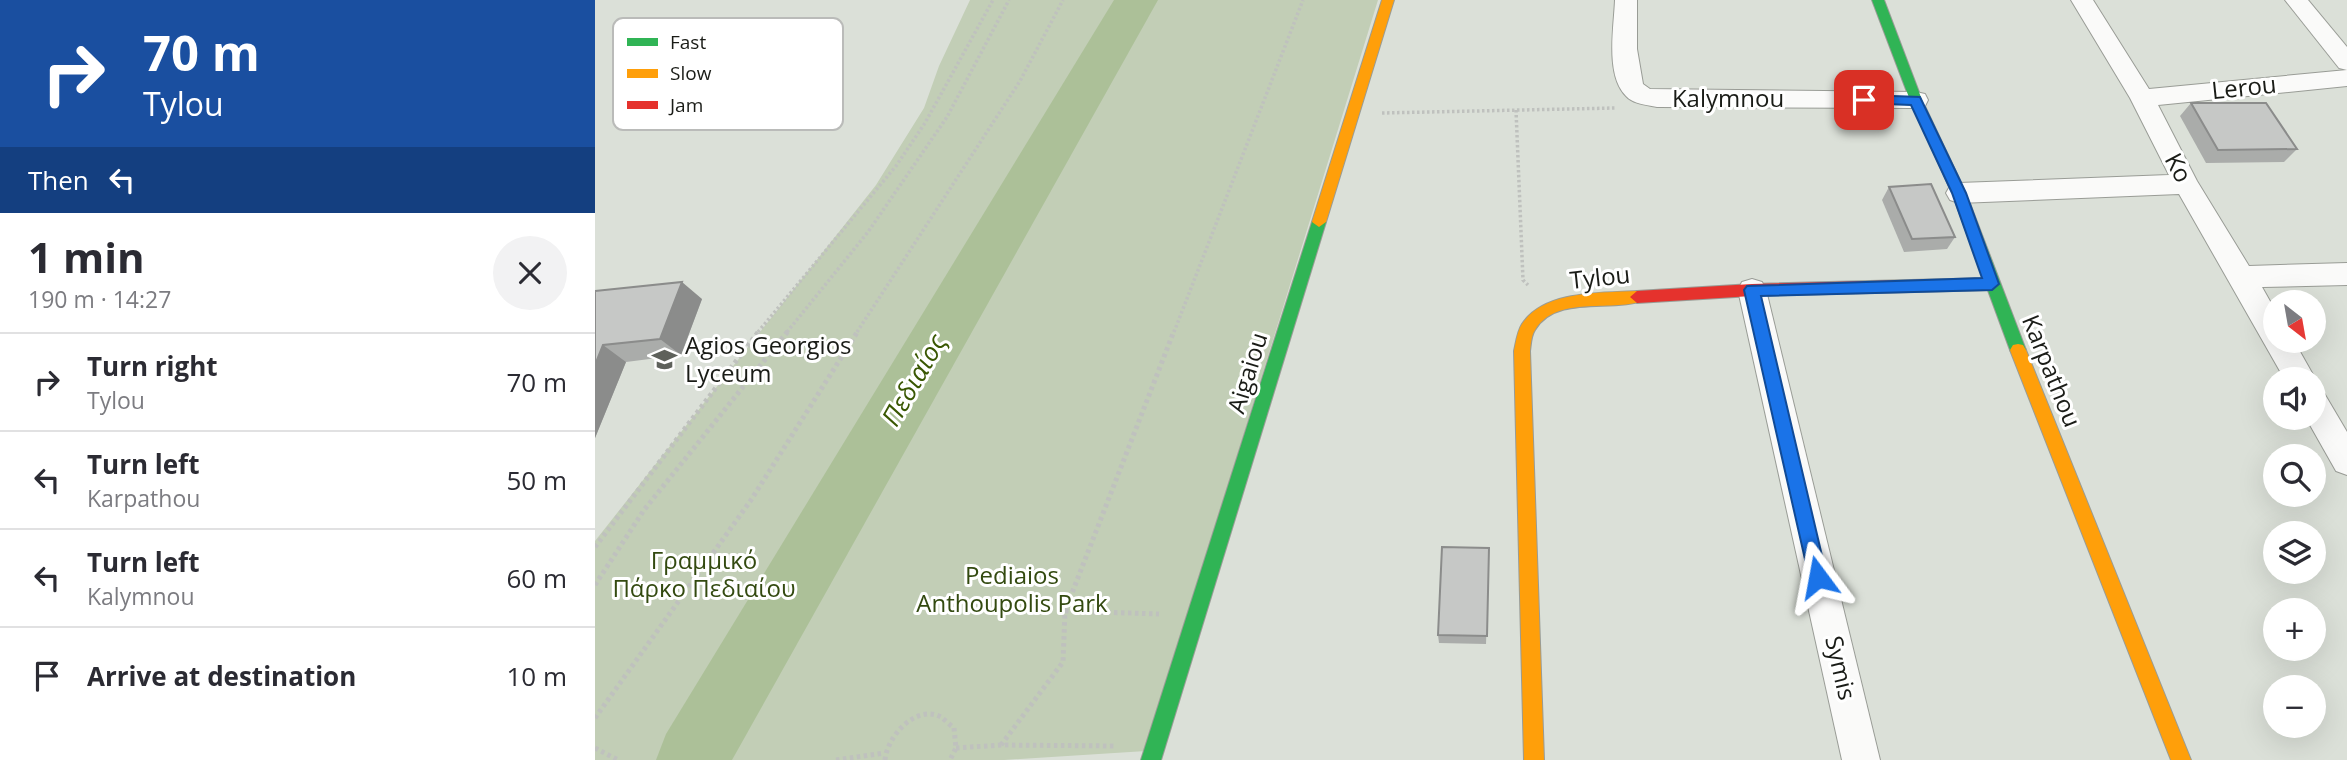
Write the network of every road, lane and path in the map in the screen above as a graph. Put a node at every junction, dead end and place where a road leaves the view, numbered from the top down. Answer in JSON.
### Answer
{"nodes":[{"id":1,"x":993,"y":0,"type":"edge"},
{"id":2,"x":1009,"y":0,"type":"edge"},
{"id":3,"x":1063,"y":0,"type":"edge"},
{"id":4,"x":1303,"y":0,"type":"edge"},
{"id":5,"x":1388,"y":0,"type":"edge"},
{"id":6,"x":1626,"y":0,"type":"edge"},
{"id":7,"x":1878,"y":0,"type":"edge"},
{"id":8,"x":2082,"y":0,"type":"edge"},
{"id":9,"x":2296,"y":0,"type":"edge"},
{"id":10,"x":2347,"y":62,"type":"edge"},
{"id":11,"x":2347,"y":78,"type":"edge"},
{"id":12,"x":1644,"y":96,"type":"junction"},
{"id":13,"x":2142,"y":98,"type":"junction"},
{"id":14,"x":1916,"y":100,"type":"junction"},
{"id":15,"x":1516,"y":110,"type":"junction"},
{"id":16,"x":1353,"y":114,"type":"junction"},
{"id":17,"x":2186,"y":184,"type":"junction"},
{"id":18,"x":1959,"y":193,"type":"junction"},
{"id":19,"x":2347,"y":274,"type":"edge"},
{"id":20,"x":2242,"y":277,"type":"junction"},
{"id":21,"x":1992,"y":284,"type":"junction"},
{"id":22,"x":1752,"y":290,"type":"junction"},
{"id":23,"x":1550,"y":309,"type":"junction"},
{"id":24,"x":2263,"y":314,"type":"edge"},
{"id":25,"x":2326,"y":425,"type":"edge"},
{"id":26,"x":2347,"y":461,"type":"edge"},
{"id":27,"x":595,"y":547,"type":"edge"},
{"id":28,"x":595,"y":585,"type":"edge"},
{"id":29,"x":1065,"y":611,"type":"junction"},
{"id":30,"x":1196,"y":616,"type":"junction"},
{"id":31,"x":595,"y":718,"type":"edge"},
{"id":32,"x":1002,"y":745,"type":"junction"},
{"id":33,"x":595,"y":748,"type":"edge"},
{"id":34,"x":956,"y":748,"type":"junction"},
{"id":35,"x":1153,"y":753,"type":"edge"},
{"id":36,"x":884,"y":757,"type":"edge"},
{"id":37,"x":618,"y":760,"type":"edge"},
{"id":38,"x":836,"y":760,"type":"edge"},
{"id":39,"x":950,"y":760,"type":"edge"},
{"id":40,"x":1534,"y":760,"type":"edge"},
{"id":41,"x":1861,"y":760,"type":"edge"},
{"id":42,"x":2181,"y":760,"type":"edge"}],
"edges":[{"from":1,"to":27,"type":"path"},
{"from":2,"to":28,"type":"path"},
{"from":3,"to":31,"type":"path"},
{"from":4,"to":29,"type":"path"},
{"from":5,"to":16,"type":"street","name":"Aigaiou"},
{"from":6,"to":12,"type":"street","name":"Kalymnou"},
{"from":7,"to":14,"type":"street","name":"Karpathou"},
{"from":8,"to":13,"type":"street","name":"Ko"},
{"from":9,"to":10,"type":"street"},
{"from":11,"to":13,"type":"street","name":"Lerou"},
{"from":12,"to":14,"type":"street","name":"Kalymnou"},
{"from":12,"to":15,"type":"path"},
{"from":13,"to":17,"type":"street","name":"Ko"},
{"from":14,"to":18,"type":"street","name":"Karpathou"},
{"from":15,"to":16,"type":"path"},
{"from":15,"to":23,"type":"path"},
{"from":16,"to":30,"type":"street","name":"Aigaiou"},
{"from":17,"to":18,"type":"street"},
{"from":17,"to":20,"type":"street","name":"Ko"},
{"from":18,"to":21,"type":"street","name":"Karpathou"},
{"from":19,"to":20,"type":"street"},
{"from":20,"to":24,"type":"street","name":"Ko"},
{"from":21,"to":22,"type":"street","name":"Tylou"},
{"from":21,"to":42,"type":"street","name":"Karpathou"},
{"from":22,"to":23,"type":"street","name":"Tylou"},
{"from":22,"to":41,"type":"street","name":"Symis"},
{"from":23,"to":40,"type":"street","name":"Tylou"},
{"from":25,"to":26,"type":"street"},
{"from":29,"to":30,"type":"path"},
{"from":29,"to":32,"type":"path"},
{"from":30,"to":35,"type":"street","name":"Aigaiou"},
{"from":32,"to":34,"type":"path"},
{"from":32,"to":35,"type":"path"},
{"from":33,"to":37,"type":"path"},
{"from":34,"to":36,"type":"path"},
{"from":34,"to":39,"type":"path"},
{"from":36,"to":38,"type":"path"}]}
